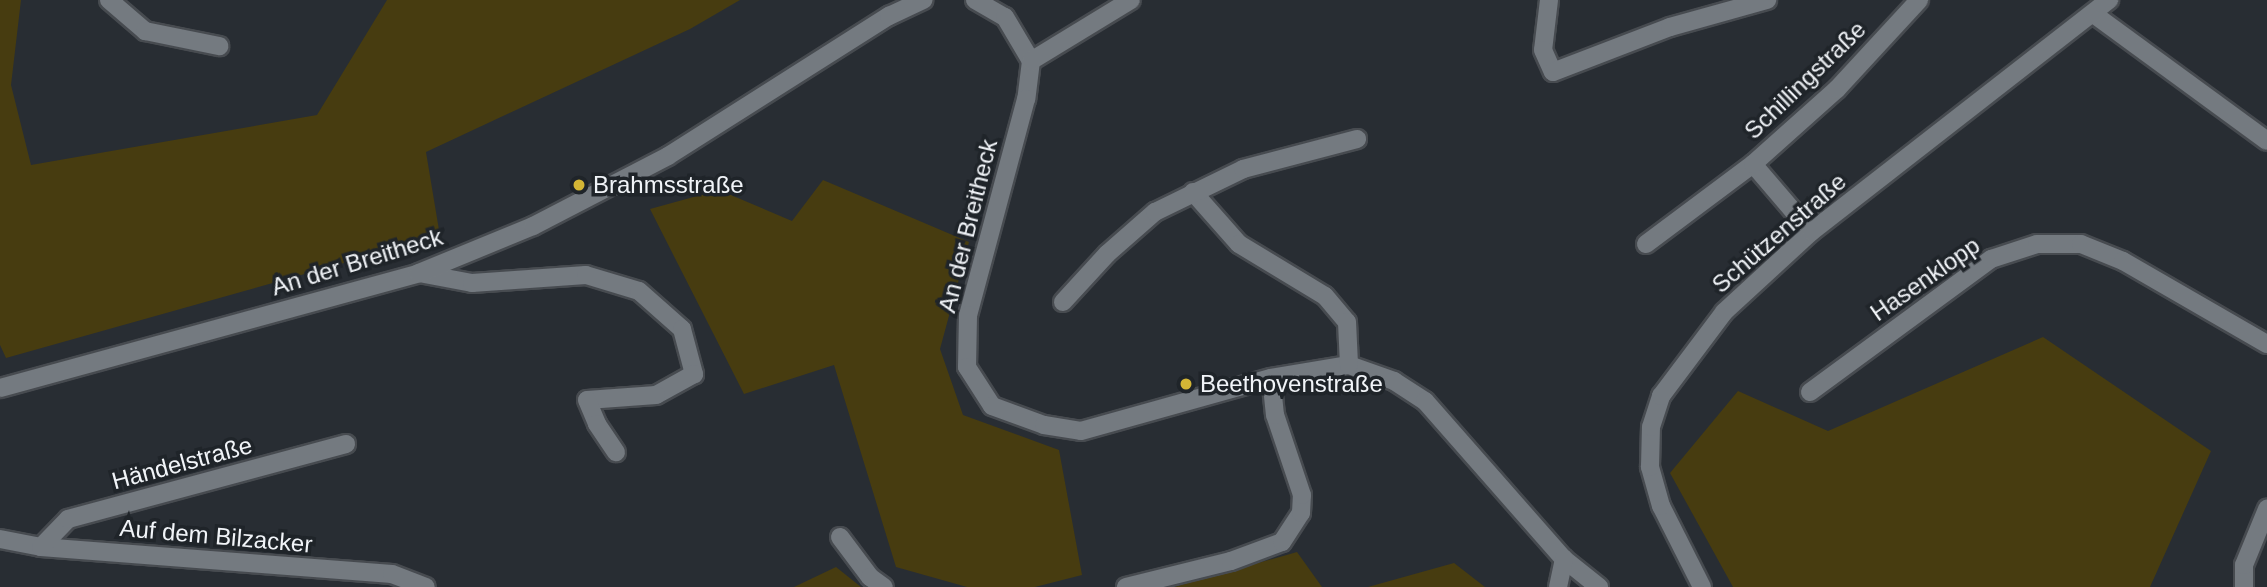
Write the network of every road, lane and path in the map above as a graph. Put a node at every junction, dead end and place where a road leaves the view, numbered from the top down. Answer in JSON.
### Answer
{"nodes":[{"id":1,"x":109,"y":0,"type":"edge"},
{"id":2,"x":924,"y":0,"type":"edge"},
{"id":3,"x":975,"y":0,"type":"edge"},
{"id":4,"x":1130,"y":0,"type":"edge"},
{"id":5,"x":1549,"y":0,"type":"edge"},
{"id":6,"x":1919,"y":0,"type":"edge"},
{"id":7,"x":2109,"y":0,"type":"edge"},
{"id":8,"x":1762,"y":1,"type":"edge"},
{"id":9,"x":2095,"y":15,"type":"junction"},
{"id":10,"x":219,"y":46,"type":"dead end"},
{"id":11,"x":1031,"y":61,"type":"junction"},
{"id":12,"x":1357,"y":139,"type":"dead end"},
{"id":13,"x":2267,"y":141,"type":"edge"},
{"id":14,"x":1753,"y":164,"type":"junction"},
{"id":15,"x":1193,"y":192,"type":"junction"},
{"id":16,"x":1811,"y":232,"type":"junction"},
{"id":17,"x":1646,"y":244,"type":"dead end"},
{"id":18,"x":419,"y":273,"type":"junction"},
{"id":19,"x":1063,"y":302,"type":"dead end"},
{"id":20,"x":2267,"y":344,"type":"edge"},
{"id":21,"x":1349,"y":365,"type":"junction"},
{"id":22,"x":1271,"y":378,"type":"junction"},
{"id":23,"x":0,"y":388,"type":"edge"},
{"id":24,"x":1810,"y":392,"type":"dead end"},
{"id":25,"x":346,"y":444,"type":"dead end"},
{"id":26,"x":616,"y":452,"type":"dead end"},
{"id":27,"x":2267,"y":509,"type":"edge"},
{"id":28,"x":840,"y":537,"type":"dead end"},
{"id":29,"x":0,"y":538,"type":"edge"},
{"id":30,"x":41,"y":547,"type":"junction"},
{"id":31,"x":1564,"y":559,"type":"junction"},
{"id":32,"x":426,"y":587,"type":"edge"},
{"id":33,"x":884,"y":587,"type":"edge"},
{"id":34,"x":1126,"y":587,"type":"edge"},
{"id":35,"x":1559,"y":587,"type":"edge"},
{"id":36,"x":1599,"y":587,"type":"edge"},
{"id":37,"x":1702,"y":587,"type":"edge"},
{"id":38,"x":2244,"y":587,"type":"edge"}],
"edges":[{"from":1,"to":10,"type":"street"},
{"from":2,"to":18,"type":"street","name":"An der Breitheck"},
{"from":3,"to":11,"type":"street"},
{"from":4,"to":11,"type":"street"},
{"from":5,"to":8,"type":"street"},
{"from":6,"to":14,"type":"street","name":"Schillingstraße"},
{"from":7,"to":9,"type":"street","name":"Schützenstraße"},
{"from":9,"to":13,"type":"street"},
{"from":9,"to":16,"type":"street","name":"Schützenstraße"},
{"from":11,"to":22,"type":"street","name":"An der Breitheck"},
{"from":12,"to":15,"type":"street"},
{"from":14,"to":16,"type":"street","name":"Schillingstraße"},
{"from":14,"to":17,"type":"street","name":"Schillingstraße"},
{"from":15,"to":19,"type":"street"},
{"from":15,"to":21,"type":"street"},
{"from":16,"to":37,"type":"street","name":"Schützenstraße"},
{"from":18,"to":23,"type":"street","name":"An der Breitheck"},
{"from":18,"to":26,"type":"street"},
{"from":20,"to":24,"type":"street","name":"Hasenklopp"},
{"from":21,"to":22,"type":"street","name":"An der Breitheck"},
{"from":21,"to":31,"type":"street","name":"An der Breitheck"},
{"from":22,"to":34,"type":"street"},
{"from":25,"to":30,"type":"street","name":"Händelstraße"},
{"from":27,"to":38,"type":"street"},
{"from":28,"to":33,"type":"street"},
{"from":29,"to":30,"type":"street","name":"Auf dem Bilzacker"},
{"from":30,"to":32,"type":"street","name":"Auf dem Bilzacker"},
{"from":31,"to":35,"type":"street"},
{"from":31,"to":36,"type":"street"}]}
